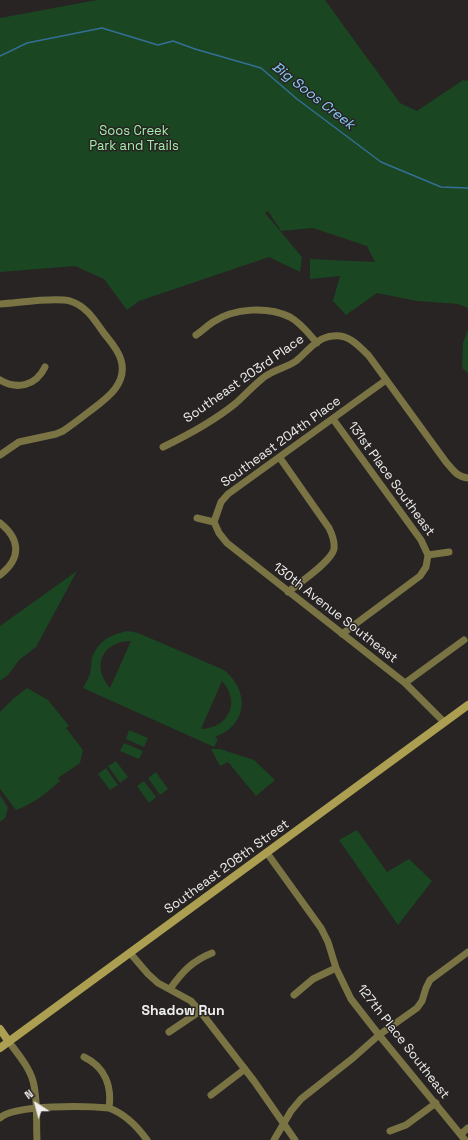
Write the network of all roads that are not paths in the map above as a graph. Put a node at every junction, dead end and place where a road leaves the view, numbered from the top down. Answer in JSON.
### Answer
{"nodes":[{"id":1,"x":0,"y":304,"type":"edge"},
{"id":2,"x":196,"y":335,"type":"dead end"},
{"id":3,"x":317,"y":342,"type":"junction"},
{"id":4,"x":45,"y":367,"type":"dead end"},
{"id":5,"x":0,"y":380,"type":"edge"},
{"id":6,"x":386,"y":380,"type":"junction"},
{"id":7,"x":333,"y":419,"type":"junction"},
{"id":8,"x":162,"y":447,"type":"dead end"},
{"id":9,"x":0,"y":455,"type":"edge"},
{"id":10,"x":280,"y":458,"type":"junction"},
{"id":11,"x":468,"y":478,"type":"edge"},
{"id":12,"x":197,"y":518,"type":"dead end"},
{"id":13,"x":214,"y":522,"type":"junction"},
{"id":14,"x":0,"y":523,"type":"edge"},
{"id":15,"x":449,"y":552,"type":"dead end"},
{"id":16,"x":428,"y":554,"type":"junction"},
{"id":17,"x":0,"y":574,"type":"edge"},
{"id":18,"x":288,"y":592,"type":"junction"},
{"id":19,"x":342,"y":634,"type":"junction"},
{"id":20,"x":464,"y":640,"type":"dead end"},
{"id":21,"x":405,"y":683,"type":"junction"},
{"id":22,"x":468,"y":705,"type":"edge"},
{"id":23,"x":444,"y":722,"type":"junction"},
{"id":24,"x":267,"y":853,"type":"junction"},
{"id":25,"x":468,"y":952,"type":"edge"},
{"id":26,"x":130,"y":953,"type":"junction"},
{"id":27,"x":212,"y":953,"type":"dead end"},
{"id":28,"x":336,"y":968,"type":"junction"},
{"id":29,"x":170,"y":989,"type":"junction"},
{"id":30,"x":294,"y":994,"type":"dead end"},
{"id":31,"x":200,"y":1011,"type":"junction"},
{"id":32,"x":0,"y":1029,"type":"edge"},
{"id":33,"x":169,"y":1032,"type":"dead end"},
{"id":34,"x":379,"y":1035,"type":"junction"},
{"id":35,"x":9,"y":1042,"type":"junction"},
{"id":36,"x":0,"y":1048,"type":"edge"},
{"id":37,"x":84,"y":1057,"type":"dead end"},
{"id":38,"x":245,"y":1069,"type":"junction"},
{"id":39,"x":211,"y":1095,"type":"dead end"},
{"id":40,"x":436,"y":1103,"type":"junction"},
{"id":41,"x":36,"y":1108,"type":"junction"},
{"id":42,"x":109,"y":1108,"type":"junction"},
{"id":43,"x":0,"y":1118,"type":"edge"},
{"id":44,"x":283,"y":1123,"type":"junction"},
{"id":45,"x":468,"y":1128,"type":"edge"},
{"id":46,"x":390,"y":1131,"type":"dead end"},
{"id":47,"x":461,"y":1134,"type":"junction"},
{"id":48,"x":37,"y":1140,"type":"edge"},
{"id":49,"x":147,"y":1140,"type":"edge"},
{"id":50,"x":274,"y":1140,"type":"edge"},
{"id":51,"x":295,"y":1140,"type":"edge"},
{"id":52,"x":465,"y":1140,"type":"edge"}],
"edges":[{"from":1,"to":9,"type":"street"},
{"from":2,"to":3,"type":"street"},
{"from":3,"to":6,"type":"street","name":"Southeast 203rd Place"},
{"from":3,"to":8,"type":"street","name":"Southeast 203rd Place"},
{"from":4,"to":5,"type":"street"},
{"from":6,"to":7,"type":"street","name":"Southeast 204th Place"},
{"from":6,"to":11,"type":"street"},
{"from":7,"to":10,"type":"street","name":"Southeast 204th Place"},
{"from":7,"to":16,"type":"street","name":"131st Place Southeast"},
{"from":10,"to":13,"type":"street","name":"Southeast 204th Place"},
{"from":10,"to":18,"type":"street"},
{"from":12,"to":13,"type":"street"},
{"from":13,"to":18,"type":"street","name":"130th Avenue Southeast"},
{"from":14,"to":17,"type":"street"},
{"from":15,"to":16,"type":"street"},
{"from":16,"to":19,"type":"street"},
{"from":18,"to":19,"type":"street","name":"130th Avenue Southeast"},
{"from":19,"to":21,"type":"street","name":"130th Avenue Southeast"},
{"from":20,"to":21,"type":"street"},
{"from":21,"to":23,"type":"street","name":"130th Avenue Southeast"},
{"from":22,"to":23,"type":"main road","name":"Southeast 208th Street"},
{"from":23,"to":24,"type":"main road","name":"Southeast 208th Street"},
{"from":24,"to":26,"type":"main road","name":"Southeast 208th Street"},
{"from":24,"to":28,"type":"street","name":"127th Place Southeast"},
{"from":25,"to":34,"type":"street"},
{"from":26,"to":29,"type":"street"},
{"from":26,"to":35,"type":"main road","name":"Southeast 208th Street"},
{"from":27,"to":29,"type":"street"},
{"from":28,"to":30,"type":"street"},
{"from":28,"to":34,"type":"street","name":"127th Place Southeast"},
{"from":29,"to":31,"type":"street"},
{"from":31,"to":33,"type":"street"},
{"from":31,"to":38,"type":"street"},
{"from":32,"to":35,"type":"main road"},
{"from":34,"to":40,"type":"street","name":"127th Place Southeast"},
{"from":34,"to":44,"type":"street"},
{"from":35,"to":36,"type":"main road","name":"Southeast 208th Street"},
{"from":35,"to":41,"type":"street"},
{"from":37,"to":42,"type":"street"},
{"from":38,"to":39,"type":"street"},
{"from":38,"to":44,"type":"street"},
{"from":40,"to":46,"type":"street"},
{"from":40,"to":47,"type":"street","name":"127th Place Southeast"},
{"from":41,"to":42,"type":"street"},
{"from":41,"to":43,"type":"street"},
{"from":41,"to":48,"type":"street"},
{"from":42,"to":49,"type":"street"},
{"from":44,"to":50,"type":"street"},
{"from":44,"to":51,"type":"street"},
{"from":45,"to":47,"type":"street"},
{"from":47,"to":52,"type":"street","name":"127th Place Southeast"}]}
